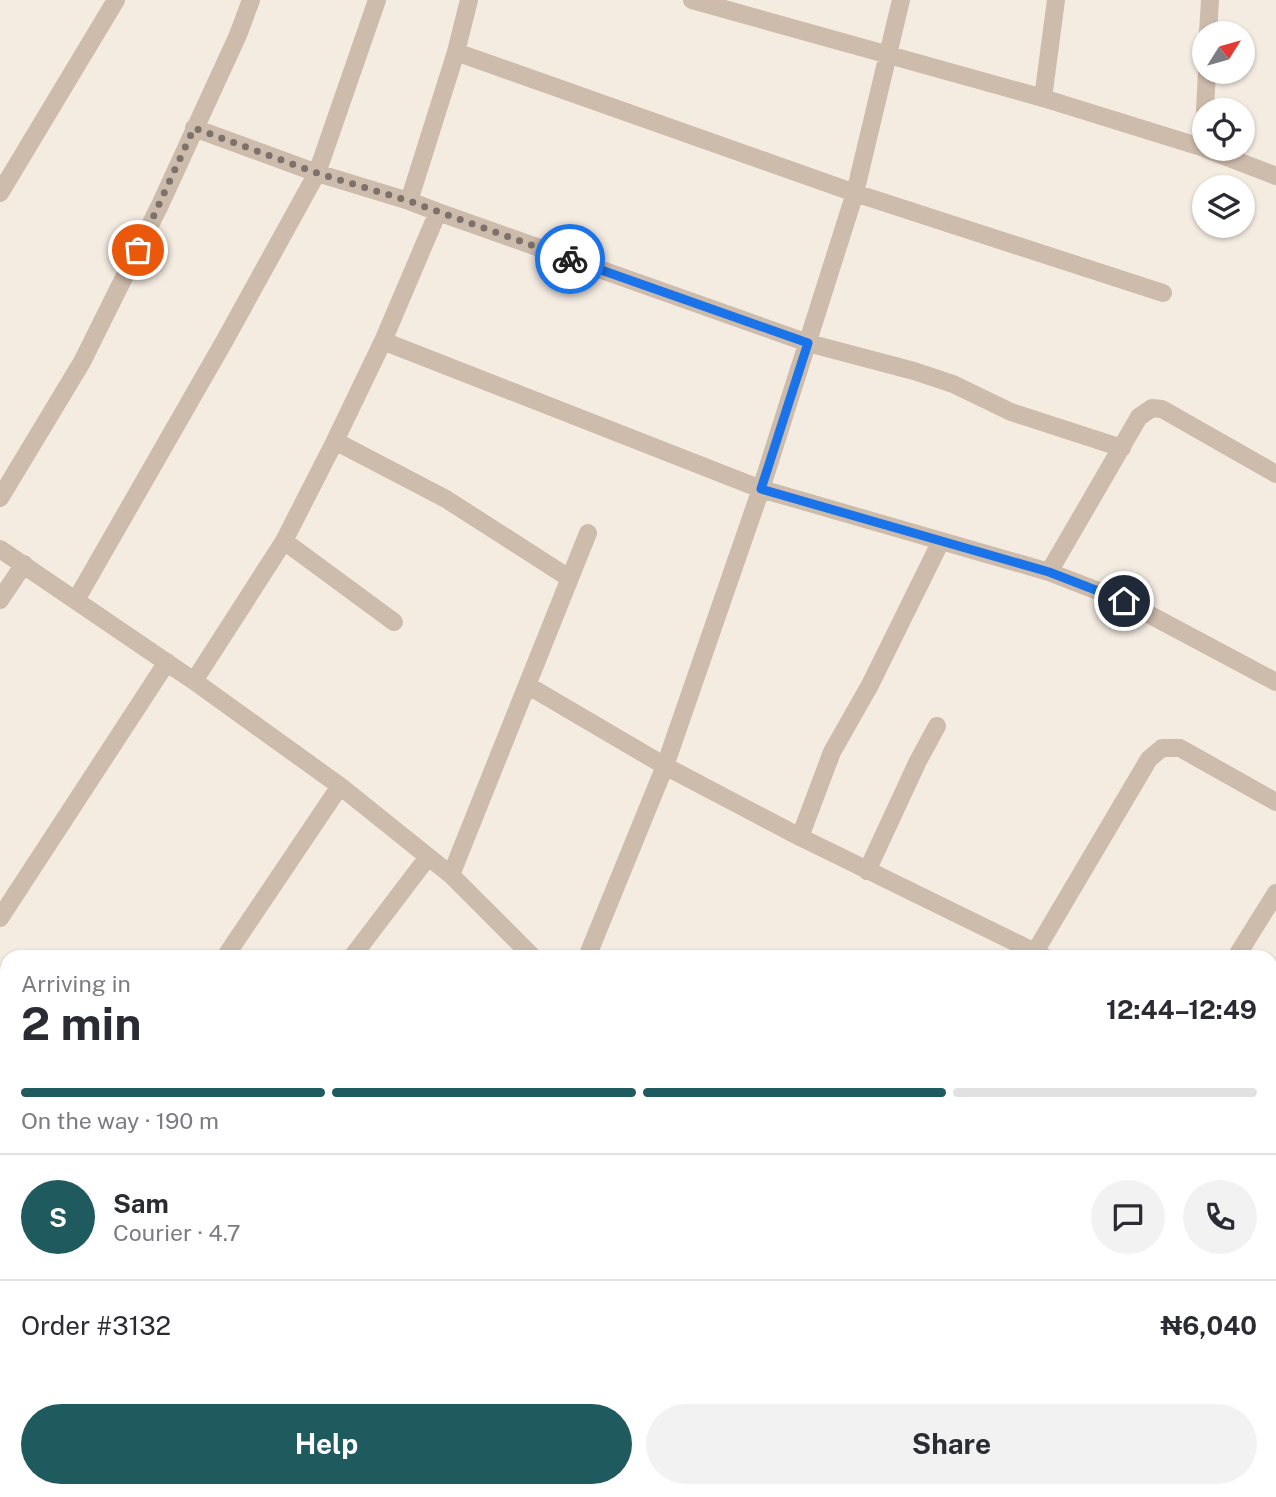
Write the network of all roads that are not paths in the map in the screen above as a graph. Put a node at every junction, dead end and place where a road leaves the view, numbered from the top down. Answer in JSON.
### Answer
{"nodes":[{"id":1,"x":116,"y":0,"type":"edge"},
{"id":2,"x":251,"y":0,"type":"edge"},
{"id":3,"x":377,"y":0,"type":"edge"},
{"id":4,"x":468,"y":0,"type":"edge"},
{"id":5,"x":692,"y":0,"type":"edge"},
{"id":6,"x":901,"y":0,"type":"edge"},
{"id":7,"x":1056,"y":0,"type":"edge"},
{"id":8,"x":1210,"y":0,"type":"edge"},
{"id":9,"x":740,"y":7,"type":"edge"},
{"id":10,"x":1209,"y":21,"type":"edge"},
{"id":11,"x":456,"y":52,"type":"junction"},
{"id":12,"x":888,"y":55,"type":"junction"},
{"id":13,"x":1043,"y":98,"type":"junction"},
{"id":14,"x":194,"y":128,"type":"junction"},
{"id":15,"x":1192,"y":144,"type":"edge"},
{"id":16,"x":1237,"y":161,"type":"edge"},
{"id":17,"x":317,"y":173,"type":"junction"},
{"id":18,"x":1276,"y":176,"type":"edge"},
{"id":19,"x":0,"y":193,"type":"edge"},
{"id":20,"x":855,"y":193,"type":"junction"},
{"id":21,"x":409,"y":201,"type":"junction"},
{"id":22,"x":438,"y":212,"type":"junction"},
{"id":23,"x":1163,"y":293,"type":"dead end"},
{"id":24,"x":383,"y":341,"type":"junction"},
{"id":25,"x":808,"y":343,"type":"junction"},
{"id":26,"x":335,"y":441,"type":"junction"},
{"id":27,"x":1122,"y":448,"type":"junction"},
{"id":28,"x":1276,"y":474,"type":"edge"},
{"id":29,"x":761,"y":489,"type":"junction"},
{"id":30,"x":0,"y":498,"type":"edge"},
{"id":31,"x":588,"y":533,"type":"dead end"},
{"id":32,"x":284,"y":541,"type":"junction"},
{"id":33,"x":941,"y":541,"type":"junction"},
{"id":34,"x":0,"y":549,"type":"edge"},
{"id":35,"x":24,"y":564,"type":"junction"},
{"id":36,"x":1049,"y":572,"type":"junction"},
{"id":37,"x":569,"y":578,"type":"junction"},
{"id":38,"x":0,"y":600,"type":"edge"},
{"id":39,"x":76,"y":600,"type":"junction"},
{"id":40,"x":394,"y":622,"type":"dead end"},
{"id":41,"x":167,"y":662,"type":"junction"},
{"id":42,"x":194,"y":681,"type":"junction"},
{"id":43,"x":1276,"y":682,"type":"edge"},
{"id":44,"x":527,"y":685,"type":"junction"},
{"id":45,"x":937,"y":726,"type":"dead end"},
{"id":46,"x":665,"y":766,"type":"junction"},
{"id":47,"x":340,"y":786,"type":"junction"},
{"id":48,"x":1276,"y":802,"type":"edge"},
{"id":49,"x":800,"y":837,"type":"junction"},
{"id":50,"x":428,"y":857,"type":"junction"},
{"id":51,"x":867,"y":871,"type":"junction"},
{"id":52,"x":451,"y":875,"type":"junction"},
{"id":53,"x":1276,"y":894,"type":"edge"},
{"id":54,"x":0,"y":918,"type":"edge"},
{"id":55,"x":230,"y":950,"type":"edge"},
{"id":56,"x":357,"y":950,"type":"edge"},
{"id":57,"x":526,"y":950,"type":"edge"},
{"id":58,"x":590,"y":950,"type":"edge"},
{"id":59,"x":1030,"y":950,"type":"edge"},
{"id":60,"x":1043,"y":950,"type":"edge"},
{"id":61,"x":1240,"y":950,"type":"edge"}],
"edges":[{"from":1,"to":19,"type":"street"},
{"from":2,"to":14,"type":"street"},
{"from":3,"to":17,"type":"street"},
{"from":4,"to":11,"type":"street"},
{"from":5,"to":9,"type":"street"},
{"from":6,"to":12,"type":"street"},
{"from":7,"to":13,"type":"street"},
{"from":8,"to":10,"type":"street"},
{"from":9,"to":12,"type":"street"},
{"from":11,"to":20,"type":"street"},
{"from":11,"to":21,"type":"street"},
{"from":12,"to":13,"type":"street"},
{"from":12,"to":20,"type":"street"},
{"from":13,"to":15,"type":"street"},
{"from":14,"to":17,"type":"street"},
{"from":14,"to":30,"type":"street"},
{"from":16,"to":18,"type":"street"},
{"from":17,"to":21,"type":"street"},
{"from":17,"to":39,"type":"street"},
{"from":20,"to":23,"type":"street"},
{"from":20,"to":25,"type":"street"},
{"from":21,"to":22,"type":"street"},
{"from":22,"to":24,"type":"street"},
{"from":22,"to":25,"type":"street"},
{"from":24,"to":26,"type":"street"},
{"from":24,"to":29,"type":"street"},
{"from":25,"to":27,"type":"street"},
{"from":25,"to":29,"type":"street"},
{"from":26,"to":32,"type":"street"},
{"from":26,"to":37,"type":"street"},
{"from":27,"to":28,"type":"street"},
{"from":27,"to":36,"type":"street"},
{"from":29,"to":33,"type":"street"},
{"from":29,"to":46,"type":"street"},
{"from":31,"to":37,"type":"street"},
{"from":32,"to":40,"type":"street"},
{"from":32,"to":42,"type":"street"},
{"from":33,"to":36,"type":"street"},
{"from":33,"to":49,"type":"street"},
{"from":34,"to":35,"type":"street"},
{"from":35,"to":38,"type":"street"},
{"from":35,"to":39,"type":"street"},
{"from":36,"to":43,"type":"street"},
{"from":37,"to":44,"type":"street"},
{"from":39,"to":41,"type":"street"},
{"from":41,"to":42,"type":"street"},
{"from":41,"to":54,"type":"street"},
{"from":42,"to":47,"type":"street"},
{"from":44,"to":46,"type":"street"},
{"from":44,"to":52,"type":"street"},
{"from":45,"to":51,"type":"street"},
{"from":46,"to":49,"type":"street"},
{"from":46,"to":58,"type":"street"},
{"from":47,"to":50,"type":"street"},
{"from":47,"to":55,"type":"street"},
{"from":48,"to":60,"type":"street"},
{"from":49,"to":51,"type":"street"},
{"from":50,"to":52,"type":"street"},
{"from":50,"to":56,"type":"street"},
{"from":51,"to":59,"type":"street"},
{"from":52,"to":57,"type":"street"},
{"from":53,"to":61,"type":"street"}]}
